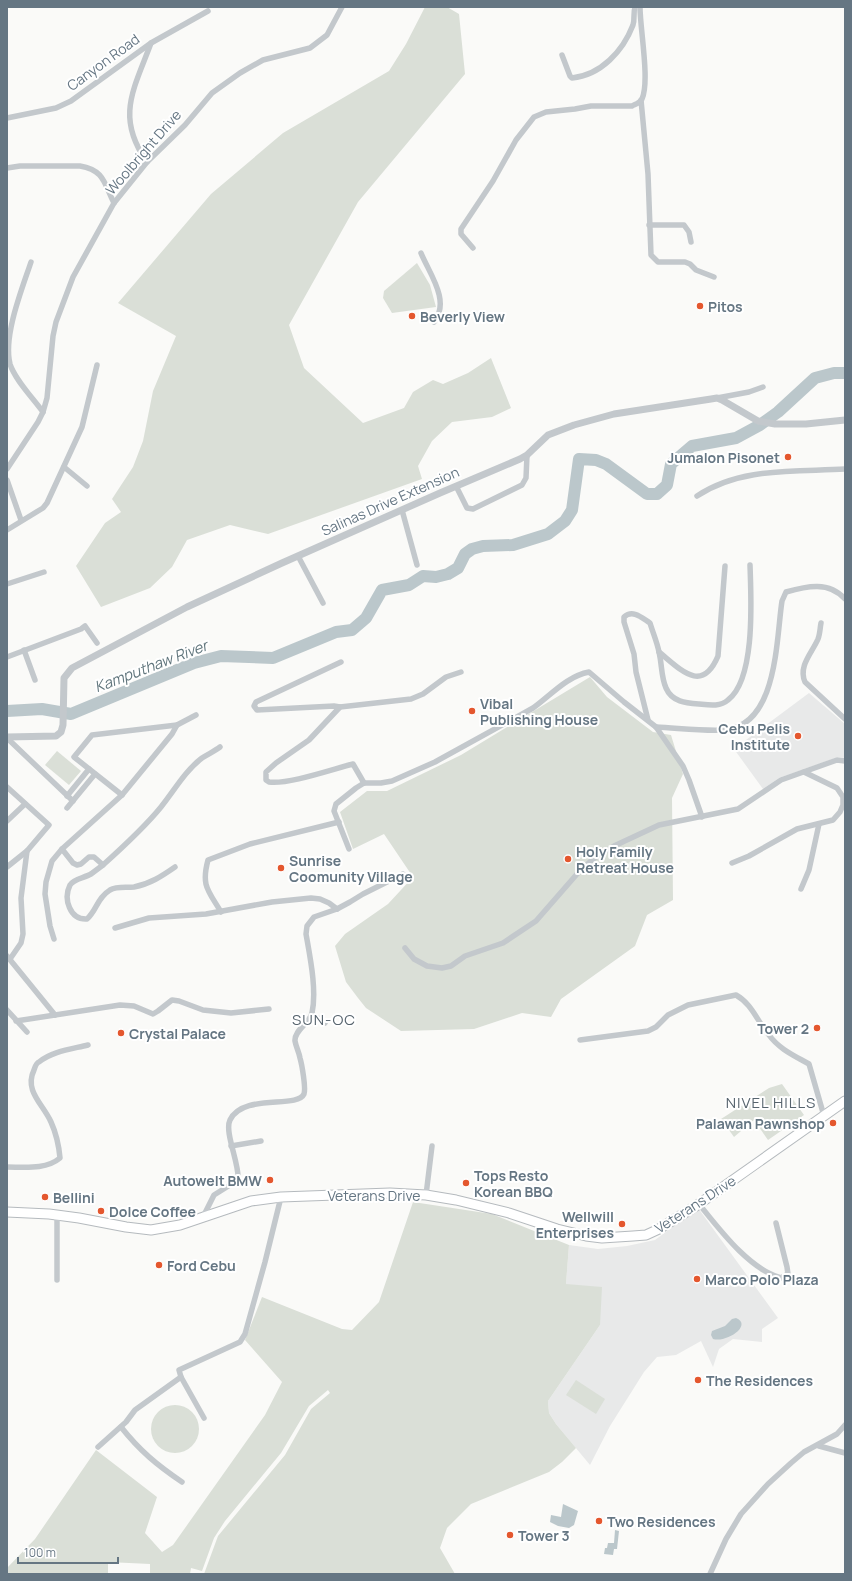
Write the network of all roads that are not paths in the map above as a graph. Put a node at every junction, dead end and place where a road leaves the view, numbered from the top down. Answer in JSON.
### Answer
{"nodes":[{"id":1,"x":342,"y":7,"type":"edge"},
{"id":2,"x":635,"y":7,"type":"edge"},
{"id":3,"x":640,"y":7,"type":"edge"},
{"id":4,"x":208,"y":11,"type":"dead end"},
{"id":5,"x":151,"y":43,"type":"junction"},
{"id":6,"x":562,"y":55,"type":"dead end"},
{"id":7,"x":641,"y":100,"type":"junction"},
{"id":8,"x":7,"y":118,"type":"edge"},
{"id":9,"x":147,"y":162,"type":"junction"},
{"id":10,"x":7,"y":168,"type":"edge"},
{"id":11,"x":114,"y":202,"type":"junction"},
{"id":12,"x":649,"y":225,"type":"junction"},
{"id":13,"x":691,"y":242,"type":"dead end"},
{"id":14,"x":473,"y":248,"type":"dead end"},
{"id":15,"x":421,"y":253,"type":"dead end"},
{"id":16,"x":31,"y":262,"type":"dead end"},
{"id":17,"x":714,"y":277,"type":"dead end"},
{"id":18,"x":434,"y":322,"type":"dead end"},
{"id":19,"x":97,"y":365,"type":"dead end"},
{"id":20,"x":763,"y":387,"type":"dead end"},
{"id":21,"x":717,"y":398,"type":"junction"},
{"id":22,"x":43,"y":412,"type":"junction"},
{"id":23,"x":845,"y":420,"type":"edge"},
{"id":24,"x":527,"y":455,"type":"junction"},
{"id":25,"x":64,"y":467,"type":"junction"},
{"id":26,"x":845,"y":468,"type":"edge"},
{"id":27,"x":7,"y":469,"type":"edge"},
{"id":28,"x":7,"y":480,"type":"edge"},
{"id":29,"x":87,"y":486,"type":"dead end"},
{"id":30,"x":456,"y":486,"type":"junction"},
{"id":31,"x":697,"y":496,"type":"dead end"},
{"id":32,"x":402,"y":510,"type":"junction"},
{"id":33,"x":21,"y":520,"type":"junction"},
{"id":34,"x":7,"y":530,"type":"edge"},
{"id":35,"x":298,"y":556,"type":"junction"},
{"id":36,"x":417,"y":565,"type":"dead end"},
{"id":37,"x":750,"y":565,"type":"dead end"},
{"id":38,"x":725,"y":566,"type":"dead end"},
{"id":39,"x":44,"y":572,"type":"dead end"},
{"id":40,"x":7,"y":584,"type":"edge"},
{"id":41,"x":845,"y":599,"type":"edge"},
{"id":42,"x":323,"y":603,"type":"dead end"},
{"id":43,"x":821,"y":623,"type":"dead end"},
{"id":44,"x":97,"y":643,"type":"dead end"},
{"id":45,"x":24,"y":650,"type":"junction"},
{"id":46,"x":659,"y":652,"type":"junction"},
{"id":47,"x":7,"y":657,"type":"edge"},
{"id":48,"x":341,"y":662,"type":"dead end"},
{"id":49,"x":461,"y":672,"type":"dead end"},
{"id":50,"x":35,"y":680,"type":"dead end"},
{"id":51,"x":340,"y":707,"type":"junction"},
{"id":52,"x":196,"y":715,"type":"dead end"},
{"id":53,"x":845,"y":719,"type":"edge"},
{"id":54,"x":648,"y":720,"type":"junction"},
{"id":55,"x":177,"y":725,"type":"junction"},
{"id":56,"x":656,"y":727,"type":"junction"},
{"id":57,"x":7,"y":738,"type":"edge"},
{"id":58,"x":220,"y":747,"type":"dead end"},
{"id":59,"x":845,"y":761,"type":"edge"},
{"id":60,"x":89,"y":769,"type":"junction"},
{"id":61,"x":804,"y":772,"type":"junction"},
{"id":62,"x":95,"y":774,"type":"junction"},
{"id":63,"x":364,"y":783,"type":"junction"},
{"id":64,"x":7,"y":787,"type":"edge"},
{"id":65,"x":122,"y":795,"type":"junction"},
{"id":66,"x":67,"y":796,"type":"junction"},
{"id":67,"x":73,"y":801,"type":"junction"},
{"id":68,"x":25,"y":804,"type":"junction"},
{"id":69,"x":67,"y":808,"type":"dead end"},
{"id":70,"x":702,"y":817,"type":"junction"},
{"id":71,"x":7,"y":820,"type":"edge"},
{"id":72,"x":339,"y":822,"type":"junction"},
{"id":73,"x":819,"y":824,"type":"junction"},
{"id":74,"x":349,"y":849,"type":"dead end"},
{"id":75,"x":62,"y":850,"type":"junction"},
{"id":76,"x":27,"y":851,"type":"junction"},
{"id":77,"x":732,"y":863,"type":"dead end"},
{"id":78,"x":103,"y":865,"type":"junction"},
{"id":79,"x":7,"y":867,"type":"edge"},
{"id":80,"x":175,"y":867,"type":"dead end"},
{"id":81,"x":403,"y":874,"type":"dead end"},
{"id":82,"x":802,"y":889,"type":"dead end"},
{"id":83,"x":337,"y":909,"type":"junction"},
{"id":84,"x":221,"y":912,"type":"junction"},
{"id":85,"x":115,"y":928,"type":"dead end"},
{"id":86,"x":54,"y":939,"type":"dead end"},
{"id":87,"x":405,"y":948,"type":"dead end"},
{"id":88,"x":8,"y":957,"type":"edge"},
{"id":89,"x":269,"y":1009,"type":"dead end"},
{"id":90,"x":7,"y":1010,"type":"edge"},
{"id":91,"x":312,"y":1014,"type":"junction"},
{"id":92,"x":55,"y":1015,"type":"junction"},
{"id":93,"x":16,"y":1021,"type":"junction"},
{"id":94,"x":325,"y":1023,"type":"dead end"},
{"id":95,"x":27,"y":1032,"type":"dead end"},
{"id":96,"x":580,"y":1040,"type":"dead end"},
{"id":97,"x":88,"y":1045,"type":"dead end"},
{"id":98,"x":845,"y":1101,"type":"edge"},
{"id":99,"x":824,"y":1116,"type":"junction"},
{"id":100,"x":261,"y":1141,"type":"dead end"},
{"id":101,"x":231,"y":1146,"type":"junction"},
{"id":102,"x":432,"y":1146,"type":"dead end"},
{"id":103,"x":7,"y":1167,"type":"edge"},
{"id":104,"x":426,"y":1195,"type":"junction"},
{"id":105,"x":281,"y":1197,"type":"junction"},
{"id":106,"x":699,"y":1204,"type":"junction"},
{"id":107,"x":7,"y":1212,"type":"edge"},
{"id":108,"x":57,"y":1215,"type":"junction"},
{"id":109,"x":203,"y":1217,"type":"junction"},
{"id":110,"x":776,"y":1223,"type":"dead end"},
{"id":111,"x":57,"y":1280,"type":"dead end"},
{"id":112,"x":181,"y":1378,"type":"junction"},
{"id":113,"x":204,"y":1418,"type":"dead end"},
{"id":114,"x":845,"y":1425,"type":"edge"},
{"id":115,"x":121,"y":1427,"type":"junction"},
{"id":116,"x":819,"y":1446,"type":"junction"},
{"id":117,"x":98,"y":1447,"type":"dead end"},
{"id":118,"x":845,"y":1453,"type":"edge"},
{"id":119,"x":182,"y":1482,"type":"dead end"},
{"id":120,"x":710,"y":1574,"type":"edge"}],
"edges":[{"from":1,"to":9,"type":"street","name":"Woolbright Drive"},
{"from":2,"to":6,"type":"street"},
{"from":3,"to":7,"type":"street"},
{"from":4,"to":5,"type":"street","name":"Canyon Road"},
{"from":5,"to":8,"type":"street","name":"Canyon Road"},
{"from":5,"to":9,"type":"street"},
{"from":7,"to":12,"type":"street"},
{"from":7,"to":14,"type":"street"},
{"from":9,"to":11,"type":"street","name":"Woolbright Drive"},
{"from":10,"to":11,"type":"street"},
{"from":11,"to":22,"type":"street","name":"Woolbright Drive"},
{"from":12,"to":13,"type":"street"},
{"from":12,"to":17,"type":"street"},
{"from":15,"to":18,"type":"street"},
{"from":16,"to":22,"type":"street"},
{"from":19,"to":25,"type":"street"},
{"from":20,"to":21,"type":"street"},
{"from":21,"to":23,"type":"street"},
{"from":21,"to":24,"type":"street","name":"Salinas Drive Extension"},
{"from":22,"to":27,"type":"street","name":"Woolbright Drive"},
{"from":24,"to":30,"type":"street","name":"Salinas Drive Extension"},
{"from":24,"to":30,"type":"street"},
{"from":25,"to":29,"type":"street"},
{"from":25,"to":33,"type":"street"},
{"from":26,"to":31,"type":"street"},
{"from":28,"to":33,"type":"street"},
{"from":30,"to":32,"type":"street","name":"Salinas Drive Extension"},
{"from":32,"to":35,"type":"street","name":"Salinas Drive Extension"},
{"from":32,"to":36,"type":"street"},
{"from":33,"to":34,"type":"street"},
{"from":35,"to":42,"type":"street"},
{"from":35,"to":57,"type":"street","name":"Salinas Drive Extension"},
{"from":37,"to":46,"type":"street"},
{"from":38,"to":46,"type":"street"},
{"from":39,"to":40,"type":"street"},
{"from":41,"to":56,"type":"street"},
{"from":43,"to":53,"type":"street"},
{"from":44,"to":45,"type":"street"},
{"from":45,"to":47,"type":"street"},
{"from":45,"to":50,"type":"street"},
{"from":46,"to":54,"type":"street"},
{"from":48,"to":51,"type":"street"},
{"from":49,"to":51,"type":"street"},
{"from":51,"to":63,"type":"street"},
{"from":52,"to":55,"type":"street"},
{"from":54,"to":56,"type":"street"},
{"from":54,"to":63,"type":"street"},
{"from":55,"to":60,"type":"street"},
{"from":55,"to":65,"type":"street"},
{"from":56,"to":70,"type":"street"},
{"from":57,"to":66,"type":"street"},
{"from":58,"to":78,"type":"street"},
{"from":59,"to":61,"type":"street"},
{"from":60,"to":62,"type":"street"},
{"from":60,"to":66,"type":"street"},
{"from":61,"to":70,"type":"street"},
{"from":61,"to":73,"type":"street"},
{"from":62,"to":65,"type":"street"},
{"from":62,"to":67,"type":"street"},
{"from":63,"to":72,"type":"street"},
{"from":64,"to":68,"type":"street"},
{"from":65,"to":75,"type":"street"},
{"from":66,"to":67,"type":"street"},
{"from":67,"to":69,"type":"street"},
{"from":68,"to":71,"type":"street"},
{"from":68,"to":76,"type":"street"},
{"from":70,"to":87,"type":"street"},
{"from":72,"to":74,"type":"street"},
{"from":72,"to":84,"type":"street"},
{"from":73,"to":77,"type":"street"},
{"from":73,"to":82,"type":"street"},
{"from":75,"to":78,"type":"street"},
{"from":75,"to":86,"type":"street"},
{"from":76,"to":79,"type":"street"},
{"from":76,"to":88,"type":"street"},
{"from":78,"to":80,"type":"street"},
{"from":81,"to":83,"type":"street"},
{"from":83,"to":84,"type":"street"},
{"from":83,"to":91,"type":"street"},
{"from":84,"to":85,"type":"street"},
{"from":88,"to":92,"type":"street"},
{"from":89,"to":92,"type":"street"},
{"from":90,"to":93,"type":"street"},
{"from":91,"to":94,"type":"street"},
{"from":91,"to":101,"type":"street"},
{"from":92,"to":93,"type":"street"},
{"from":93,"to":95,"type":"street"},
{"from":96,"to":99,"type":"street"},
{"from":97,"to":103,"type":"street"},
{"from":98,"to":99,"type":"main road","name":"Veterans Drive"},
{"from":99,"to":106,"type":"main road","name":"Veterans Drive"},
{"from":100,"to":101,"type":"street"},
{"from":101,"to":109,"type":"street"},
{"from":102,"to":104,"type":"street"},
{"from":104,"to":105,"type":"main road","name":"Veterans Drive"},
{"from":104,"to":106,"type":"main road","name":"Veterans Drive"},
{"from":105,"to":109,"type":"main road","name":"Veterans Drive"},
{"from":105,"to":112,"type":"street"},
{"from":106,"to":110,"type":"street"},
{"from":107,"to":108,"type":"main road","name":"Veterans Drive"},
{"from":108,"to":109,"type":"main road","name":"Veterans Drive"},
{"from":108,"to":111,"type":"street"},
{"from":112,"to":113,"type":"street"},
{"from":112,"to":115,"type":"street"},
{"from":114,"to":116,"type":"street"},
{"from":115,"to":117,"type":"street"},
{"from":115,"to":119,"type":"street"},
{"from":116,"to":118,"type":"street"},
{"from":116,"to":120,"type":"street"}]}
